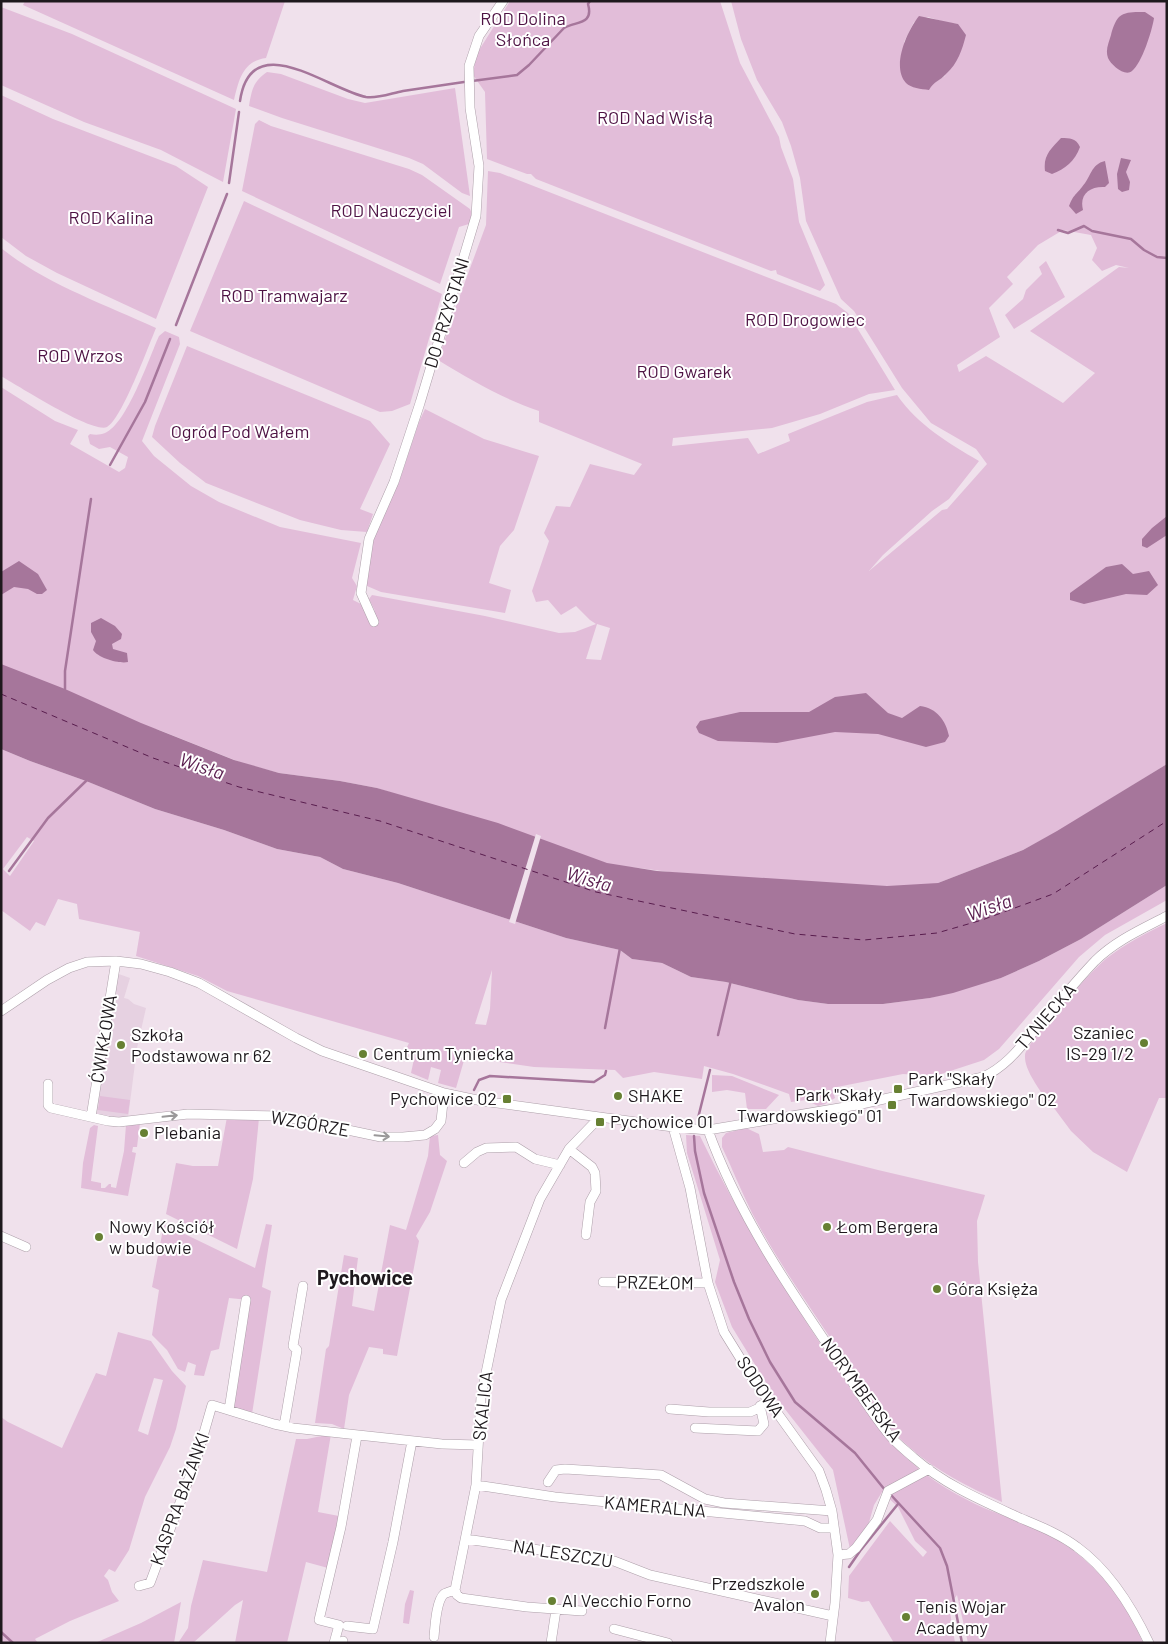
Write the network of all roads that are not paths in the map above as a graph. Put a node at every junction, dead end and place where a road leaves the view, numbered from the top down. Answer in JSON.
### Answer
{"nodes":[{"id":1,"x":503,"y":1,"type":"edge"},
{"id":2,"x":374,"y":622,"type":"dead end"},
{"id":3,"x":1167,"y":916,"type":"edge"},
{"id":4,"x":116,"y":961,"type":"junction"},
{"id":5,"x":1,"y":1011,"type":"edge"},
{"id":6,"x":48,"y":1084,"type":"dead end"},
{"id":7,"x":444,"y":1093,"type":"junction"},
{"id":8,"x":600,"y":1116,"type":"junction"},
{"id":9,"x":91,"y":1117,"type":"junction"},
{"id":10,"x":673,"y":1126,"type":"junction"},
{"id":11,"x":708,"y":1130,"type":"junction"},
{"id":12,"x":570,"y":1149,"type":"junction"},
{"id":13,"x":464,"y":1163,"type":"dead end"},
{"id":14,"x":560,"y":1165,"type":"junction"},
{"id":15,"x":586,"y":1235,"type":"dead end"},
{"id":16,"x":1,"y":1236,"type":"edge"},
{"id":17,"x":26,"y":1247,"type":"dead end"},
{"id":18,"x":603,"y":1282,"type":"dead end"},
{"id":19,"x":708,"y":1284,"type":"junction"},
{"id":20,"x":303,"y":1286,"type":"dead end"},
{"id":21,"x":246,"y":1300,"type":"dead end"},
{"id":22,"x":768,"y":1400,"type":"junction"},
{"id":23,"x":760,"y":1406,"type":"junction"},
{"id":24,"x":670,"y":1409,"type":"dead end"},
{"id":25,"x":229,"y":1410,"type":"junction"},
{"id":26,"x":284,"y":1426,"type":"junction"},
{"id":27,"x":694,"y":1428,"type":"dead end"},
{"id":28,"x":357,"y":1436,"type":"junction"},
{"id":29,"x":412,"y":1441,"type":"junction"},
{"id":30,"x":478,"y":1445,"type":"junction"},
{"id":31,"x":929,"y":1469,"type":"junction"},
{"id":32,"x":548,"y":1482,"type":"dead end"},
{"id":33,"x":476,"y":1485,"type":"junction"},
{"id":34,"x":832,"y":1511,"type":"junction"},
{"id":35,"x":834,"y":1528,"type":"junction"},
{"id":36,"x":466,"y":1539,"type":"junction"},
{"id":37,"x":838,"y":1555,"type":"junction"},
{"id":38,"x":139,"y":1586,"type":"dead end"},
{"id":39,"x":455,"y":1590,"type":"junction"},
{"id":40,"x":556,"y":1610,"type":"junction"},
{"id":41,"x":582,"y":1611,"type":"dead end"},
{"id":42,"x":833,"y":1616,"type":"junction"},
{"id":43,"x":343,"y":1625,"type":"junction"},
{"id":44,"x":614,"y":1628,"type":"dead end"},
{"id":45,"x":434,"y":1637,"type":"dead end"},
{"id":46,"x":340,"y":1642,"type":"edge"},
{"id":47,"x":551,"y":1643,"type":"edge"},
{"id":48,"x":668,"y":1643,"type":"edge"},
{"id":49,"x":830,"y":1643,"type":"edge"},
{"id":50,"x":1149,"y":1643,"type":"edge"}],
"edges":[{"from":1,"to":2,"type":"street","name":"DO PRZYSTANI"},
{"from":3,"to":11,"type":"street","name":"TYNIECKA"},
{"from":4,"to":5,"type":"street","name":"TYNIECKA"},
{"from":4,"to":7,"type":"street","name":"TYNIECKA"},
{"from":4,"to":9,"type":"street","name":"ĆWIKŁOWA"},
{"from":6,"to":9,"type":"street","name":"WZGÓRZE"},
{"from":7,"to":8,"type":"street","name":"TYNIECKA"},
{"from":9,"to":7,"type":"street","name":"WZGÓRZE","one_way":true},
{"from":8,"to":10,"type":"street","name":"TYNIECKA"},
{"from":8,"to":12,"type":"street","name":"SKALICA"},
{"from":10,"to":11,"type":"street","name":"TYNIECKA"},
{"from":10,"to":19,"type":"street","name":"SODOWA"},
{"from":11,"to":31,"type":"street","name":"NORYMBERSKA"},
{"from":12,"to":14,"type":"street","name":"SKALICA"},
{"from":12,"to":15,"type":"street"},
{"from":13,"to":14,"type":"street"},
{"from":14,"to":30,"type":"street","name":"SKALICA"},
{"from":16,"to":17,"type":"street"},
{"from":18,"to":19,"type":"street","name":"PRZEŁOM"},
{"from":19,"to":22,"type":"street","name":"SODOWA"},
{"from":20,"to":26,"type":"street"},
{"from":21,"to":25,"type":"street"},
{"from":22,"to":23,"type":"street"},
{"from":22,"to":34,"type":"street","name":"SODOWA"},
{"from":23,"to":24,"type":"street"},
{"from":23,"to":27,"type":"street"},
{"from":25,"to":26,"type":"street"},
{"from":25,"to":38,"type":"street","name":"KASPRA BAŻANKI"},
{"from":26,"to":28,"type":"street"},
{"from":28,"to":29,"type":"street"},
{"from":28,"to":43,"type":"street"},
{"from":29,"to":30,"type":"street"},
{"from":29,"to":43,"type":"street"},
{"from":30,"to":33,"type":"street","name":"SKALICA"},
{"from":31,"to":37,"type":"street"},
{"from":31,"to":50,"type":"street","name":"NORYMBERSKA"},
{"from":32,"to":34,"type":"street"},
{"from":33,"to":35,"type":"street","name":"KAMERALNA"},
{"from":33,"to":36,"type":"street","name":"SKALICA"},
{"from":34,"to":35,"type":"street","name":"SODOWA"},
{"from":35,"to":37,"type":"street","name":"SODOWA"},
{"from":36,"to":39,"type":"street","name":"SKALICA"},
{"from":36,"to":42,"type":"street","name":"NA LESZCZU"},
{"from":37,"to":42,"type":"street","name":"SODOWA"},
{"from":39,"to":40,"type":"street"},
{"from":39,"to":45,"type":"street"},
{"from":40,"to":41,"type":"street"},
{"from":40,"to":47,"type":"street"},
{"from":42,"to":49,"type":"street","name":"SODOWA"},
{"from":43,"to":46,"type":"street"},
{"from":44,"to":48,"type":"street"}]}
